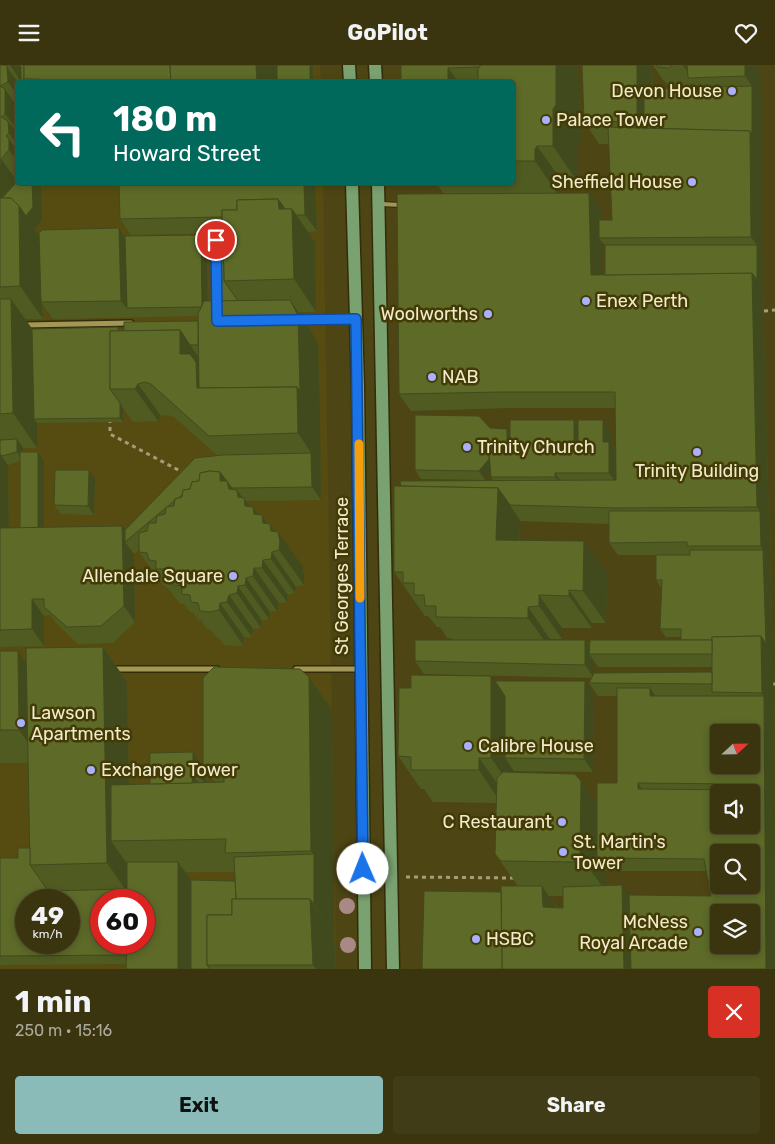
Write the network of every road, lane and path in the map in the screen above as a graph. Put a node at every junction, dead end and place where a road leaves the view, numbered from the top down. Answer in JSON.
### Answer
{"nodes":[{"id":1,"x":349,"y":65,"type":"edge"},
{"id":2,"x":375,"y":65,"type":"edge"},
{"id":3,"x":350,"y":80,"type":"edge"},
{"id":4,"x":376,"y":80,"type":"edge"},
{"id":5,"x":352,"y":185,"type":"edge"},
{"id":6,"x":378,"y":185,"type":"edge"},
{"id":7,"x":379,"y":204,"type":"junction"},
{"id":8,"x":408,"y":205,"type":"edge"},
{"id":9,"x":193,"y":238,"type":"edge"},
{"id":10,"x":217,"y":249,"type":"edge"},
{"id":11,"x":775,"y":310,"type":"edge"},
{"id":12,"x":764,"y":311,"type":"dead end"},
{"id":13,"x":51,"y":315,"type":"edge"},
{"id":14,"x":356,"y":319,"type":"junction"},
{"id":15,"x":292,"y":320,"type":"edge"},
{"id":16,"x":139,"y":323,"type":"edge"},
{"id":17,"x":17,"y":325,"type":"dead end"},
{"id":18,"x":51,"y":325,"type":"junction"},
{"id":19,"x":110,"y":415,"type":"edge"},
{"id":20,"x":186,"y":474,"type":"edge"},
{"id":21,"x":108,"y":669,"type":"dead end"},
{"id":22,"x":226,"y":669,"type":"edge"},
{"id":23,"x":285,"y":669,"type":"edge"},
{"id":24,"x":360,"y":669,"type":"junction"},
{"id":25,"x":392,"y":877,"type":"junction"},
{"id":26,"x":517,"y":878,"type":"edge"},
{"id":27,"x":364,"y":969,"type":"edge"},
{"id":28,"x":394,"y":969,"type":"edge"}],
"edges":[{"from":1,"to":3,"type":"main road"},
{"from":2,"to":4,"type":"main road"},
{"from":5,"to":14,"type":"main road","name":"St Georges Terrace"},
{"from":6,"to":7,"type":"main road"},
{"from":7,"to":8,"type":"lane"},
{"from":7,"to":25,"type":"main road"},
{"from":9,"to":10,"type":"lane"},
{"from":11,"to":12,"type":"path"},
{"from":13,"to":18,"type":"lane"},
{"from":14,"to":15,"type":"street"},
{"from":14,"to":24,"type":"main road","name":"St Georges Terrace"},
{"from":16,"to":18,"type":"street"},
{"from":17,"to":18,"type":"street"},
{"from":19,"to":20,"type":"path"},
{"from":21,"to":22,"type":"street"},
{"from":23,"to":24,"type":"street"},
{"from":24,"to":27,"type":"main road","name":"St Georges Terrace"},
{"from":25,"to":26,"type":"path"},
{"from":25,"to":28,"type":"main road"}]}
